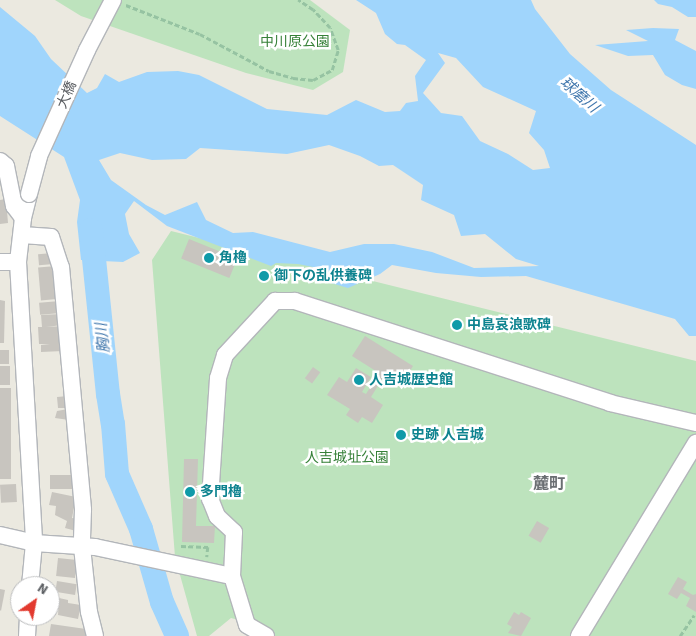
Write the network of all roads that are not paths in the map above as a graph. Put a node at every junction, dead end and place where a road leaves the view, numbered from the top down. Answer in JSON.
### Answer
{"nodes":[{"id":1,"x":113,"y":0,"type":"edge"},
{"id":2,"x":0,"y":161,"type":"edge"},
{"id":3,"x":23,"y":218,"type":"junction"},
{"id":4,"x":22,"y":235,"type":"junction"},
{"id":5,"x":0,"y":262,"type":"edge"},
{"id":6,"x":18,"y":262,"type":"junction"},
{"id":7,"x":696,"y":423,"type":"edge"},
{"id":8,"x":696,"y":443,"type":"edge"},
{"id":9,"x":0,"y":535,"type":"edge"},
{"id":10,"x":34,"y":542,"type":"junction"},
{"id":11,"x":88,"y":547,"type":"junction"},
{"id":12,"x":31,"y":576,"type":"edge"},
{"id":13,"x":232,"y":576,"type":"junction"},
{"id":14,"x":94,"y":636,"type":"edge"},
{"id":15,"x":266,"y":636,"type":"edge"},
{"id":16,"x":579,"y":636,"type":"edge"}],
"edges":[{"from":1,"to":3,"type":"street","name":"大橋","bridge":true},
{"from":2,"to":3,"type":"street"},
{"from":3,"to":4,"type":"street","name":"大橋"},
{"from":4,"to":6,"type":"street","name":"大橋"},
{"from":4,"to":11,"type":"street"},
{"from":5,"to":6,"type":"street"},
{"from":6,"to":10,"type":"street","name":"大橋"},
{"from":7,"to":13,"type":"street"},
{"from":8,"to":16,"type":"street"},
{"from":9,"to":10,"type":"street"},
{"from":10,"to":11,"type":"street"},
{"from":10,"to":12,"type":"street","name":"大橋"},
{"from":11,"to":13,"type":"street"},
{"from":11,"to":14,"type":"street"},
{"from":13,"to":15,"type":"street"}]}
